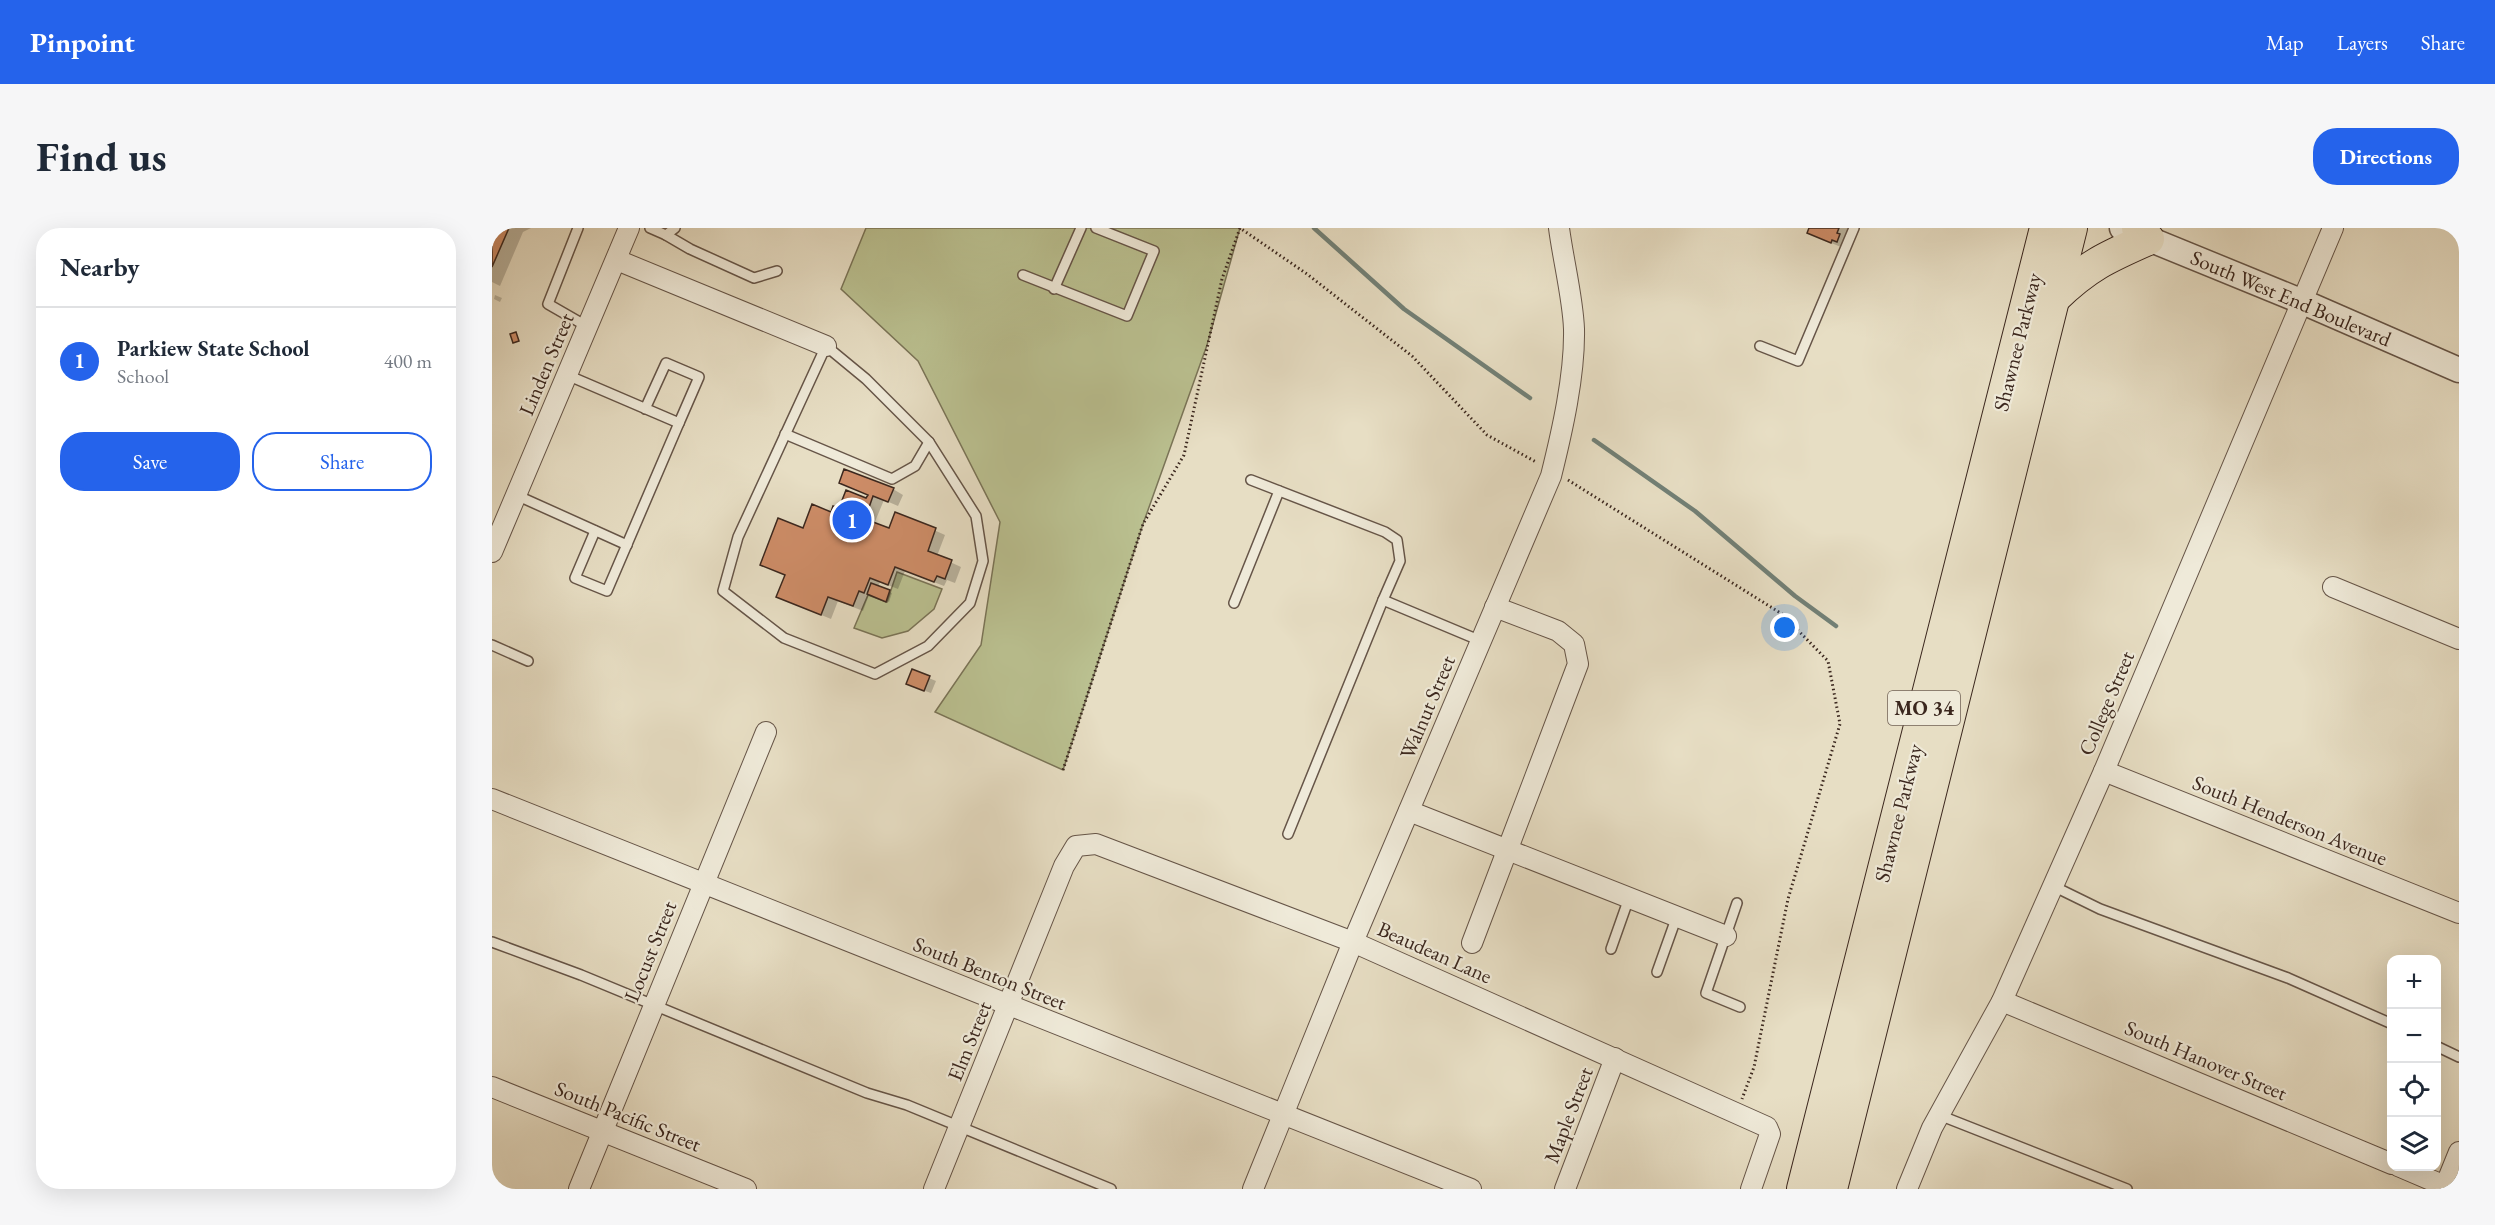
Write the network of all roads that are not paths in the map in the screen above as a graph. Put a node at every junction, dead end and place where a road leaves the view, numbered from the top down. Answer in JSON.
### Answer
{"nodes":[{"id":1,"x":578,"y":228,"type":"edge"},
{"id":2,"x":629,"y":228,"type":"edge"},
{"id":3,"x":650,"y":228,"type":"edge"},
{"id":4,"x":675,"y":228,"type":"edge"},
{"id":5,"x":1081,"y":228,"type":"edge"},
{"id":6,"x":1096,"y":228,"type":"edge"},
{"id":7,"x":1559,"y":228,"type":"edge"},
{"id":8,"x":1854,"y":228,"type":"edge"},
{"id":9,"x":2023,"y":228,"type":"edge"},
{"id":10,"x":2046,"y":228,"type":"edge"},
{"id":11,"x":2072,"y":228,"type":"edge"},
{"id":12,"x":2333,"y":228,"type":"edge"},
{"id":13,"x":2136,"y":232,"type":"edge"},
{"id":14,"x":666,"y":234,"type":"junction"},
{"id":15,"x":616,"y":260,"type":"junction"},
{"id":16,"x":777,"y":271,"type":"dead end"},
{"id":17,"x":1023,"y":275,"type":"dead end"},
{"id":18,"x":2043,"y":288,"type":"junction"},
{"id":19,"x":1054,"y":289,"type":"junction"},
{"id":20,"x":2303,"y":302,"type":"junction"},
{"id":21,"x":588,"y":327,"type":"junction"},
{"id":22,"x":826,"y":346,"type":"junction"},
{"id":23,"x":1760,"y":346,"type":"dead end"},
{"id":24,"x":2459,"y":370,"type":"edge"},
{"id":25,"x":567,"y":375,"type":"junction"},
{"id":26,"x":645,"y":409,"type":"junction"},
{"id":27,"x":679,"y":423,"type":"junction"},
{"id":28,"x":785,"y":434,"type":"junction"},
{"id":29,"x":929,"y":442,"type":"junction"},
{"id":30,"x":1251,"y":480,"type":"dead end"},
{"id":31,"x":1279,"y":491,"type":"junction"},
{"id":32,"x":516,"y":495,"type":"junction"},
{"id":33,"x":595,"y":531,"type":"junction"},
{"id":34,"x":627,"y":545,"type":"junction"},
{"id":35,"x":492,"y":552,"type":"edge"},
{"id":36,"x":2333,"y":587,"type":"dead end"},
{"id":37,"x":1383,"y":600,"type":"junction"},
{"id":38,"x":1234,"y":603,"type":"dead end"},
{"id":39,"x":1495,"y":607,"type":"junction"},
{"id":40,"x":2459,"y":639,"type":"edge"},
{"id":41,"x":1481,"y":641,"type":"junction"},
{"id":42,"x":492,"y":645,"type":"edge"},
{"id":43,"x":528,"y":661,"type":"dead end"},
{"id":44,"x":766,"y":732,"type":"dead end"},
{"id":45,"x":2104,"y":771,"type":"junction"},
{"id":46,"x":492,"y":799,"type":"edge"},
{"id":47,"x":1408,"y":811,"type":"junction"},
{"id":48,"x":1288,"y":834,"type":"dead end"},
{"id":49,"x":1076,"y":846,"type":"joint"},
{"id":50,"x":1508,"y":850,"type":"junction"},
{"id":51,"x":703,"y":885,"type":"junction"},
{"id":52,"x":2053,"y":886,"type":"junction"},
{"id":53,"x":1629,"y":898,"type":"junction"},
{"id":54,"x":1737,"y":903,"type":"dead end"},
{"id":55,"x":2459,"y":913,"type":"edge"},
{"id":56,"x":1677,"y":916,"type":"junction"},
{"id":57,"x":1726,"y":936,"type":"junction"},
{"id":58,"x":492,"y":942,"type":"edge"},
{"id":59,"x":1353,"y":942,"type":"junction"},
{"id":60,"x":1472,"y":943,"type":"dead end"},
{"id":61,"x":1611,"y":949,"type":"dead end"},
{"id":62,"x":1657,"y":972,"type":"dead end"},
{"id":63,"x":2002,"y":1001,"type":"junction"},
{"id":64,"x":654,"y":1006,"type":"junction"},
{"id":65,"x":1009,"y":1006,"type":"junction"},
{"id":66,"x":1740,"y":1007,"type":"dead end"},
{"id":67,"x":2387,"y":1022,"type":"edge"},
{"id":68,"x":2441,"y":1048,"type":"edge"},
{"id":69,"x":2459,"y":1057,"type":"edge"},
{"id":70,"x":1615,"y":1058,"type":"junction"},
{"id":71,"x":492,"y":1087,"type":"edge"},
{"id":72,"x":1283,"y":1114,"type":"junction"},
{"id":73,"x":1939,"y":1115,"type":"junction"},
{"id":74,"x":959,"y":1128,"type":"junction"},
{"id":75,"x":603,"y":1132,"type":"junction"},
{"id":76,"x":2459,"y":1152,"type":"edge"},
{"id":77,"x":2387,"y":1162,"type":"edge"},
{"id":78,"x":2407,"y":1171,"type":"edge"},
{"id":79,"x":2447,"y":1188,"type":"edge"},
{"id":80,"x":579,"y":1189,"type":"edge"},
{"id":81,"x":746,"y":1189,"type":"edge"},
{"id":82,"x":934,"y":1189,"type":"edge"},
{"id":83,"x":1111,"y":1189,"type":"edge"},
{"id":84,"x":1253,"y":1189,"type":"edge"},
{"id":85,"x":1471,"y":1189,"type":"edge"},
{"id":86,"x":1566,"y":1189,"type":"edge"},
{"id":87,"x":1751,"y":1189,"type":"edge"},
{"id":88,"x":1803,"y":1189,"type":"edge"},
{"id":89,"x":1832,"y":1189,"type":"edge"},
{"id":90,"x":1907,"y":1189,"type":"edge"},
{"id":91,"x":2127,"y":1189,"type":"edge"}],
"edges":[{"from":1,"to":21,"type":"lane"},
{"from":2,"to":15,"type":"street","name":"Linden Street"},
{"from":3,"to":14,"type":"lane"},
{"from":4,"to":14,"type":"lane"},
{"from":5,"to":19,"type":"lane"},
{"from":6,"to":19,"type":"lane"},
{"from":7,"to":39,"type":"street","name":"Walnut Street"},
{"from":8,"to":23,"type":"lane"},
{"from":9,"to":18,"type":"highway"},
{"from":10,"to":18,"type":"highway","name":"Shawnee Parkway","number":"MO 34"},
{"from":11,"to":18,"type":"highway","name":"Shawnee Parkway","number":"MO 34"},
{"from":12,"to":20,"type":"street","name":"College Street"},
{"from":13,"to":18,"type":"highway"},
{"from":13,"to":20,"type":"street","name":"South West End Boulevard"},
{"from":14,"to":16,"type":"lane"},
{"from":15,"to":21,"type":"street","name":"Linden Street"},
{"from":15,"to":22,"type":"street"},
{"from":17,"to":19,"type":"lane"},
{"from":18,"to":88,"type":"highway","name":"Shawnee Parkway","number":"MO 34"},
{"from":18,"to":89,"type":"highway","name":"Shawnee Parkway","number":"MO 34"},
{"from":20,"to":24,"type":"street","name":"South West End Boulevard"},
{"from":20,"to":45,"type":"street","name":"College Street"},
{"from":21,"to":25,"type":"street","name":"Linden Street"},
{"from":22,"to":28,"type":"lane"},
{"from":22,"to":29,"type":"lane"},
{"from":25,"to":26,"type":"lane"},
{"from":25,"to":32,"type":"street","name":"Linden Street"},
{"from":26,"to":27,"type":"lane"},
{"from":26,"to":27,"type":"lane"},
{"from":27,"to":34,"type":"lane"},
{"from":28,"to":29,"type":"lane"},
{"from":28,"to":29,"type":"lane"},
{"from":30,"to":31,"type":"lane"},
{"from":31,"to":37,"type":"lane"},
{"from":31,"to":38,"type":"lane"},
{"from":32,"to":33,"type":"lane"},
{"from":32,"to":35,"type":"street","name":"Linden Street"},
{"from":33,"to":34,"type":"lane"},
{"from":33,"to":34,"type":"lane"},
{"from":36,"to":40,"type":"street"},
{"from":37,"to":41,"type":"lane"},
{"from":37,"to":48,"type":"lane"},
{"from":39,"to":41,"type":"street","name":"Walnut Street"},
{"from":39,"to":50,"type":"street"},
{"from":41,"to":47,"type":"street","name":"Walnut Street"},
{"from":42,"to":43,"type":"lane"},
{"from":44,"to":51,"type":"street","name":"Locust Street"},
{"from":45,"to":52,"type":"street","name":"College Street"},
{"from":45,"to":55,"type":"street","name":"South Henderson Avenue"},
{"from":46,"to":51,"type":"street","name":"South Benton Street"},
{"from":47,"to":50,"type":"street"},
{"from":47,"to":59,"type":"street","name":"Walnut Street"},
{"from":49,"to":59,"type":"street","name":"Beaudean Lane"},
{"from":49,"to":65,"type":"street","name":"Elm Street"},
{"from":50,"to":53,"type":"street"},
{"from":50,"to":60,"type":"street"},
{"from":51,"to":64,"type":"street","name":"Locust Street"},
{"from":51,"to":65,"type":"street","name":"South Benton Street"},
{"from":52,"to":63,"type":"street","name":"College Street"},
{"from":52,"to":67,"type":"lane"},
{"from":53,"to":56,"type":"street"},
{"from":53,"to":61,"type":"lane"},
{"from":54,"to":57,"type":"lane"},
{"from":56,"to":57,"type":"street"},
{"from":56,"to":62,"type":"lane"},
{"from":57,"to":66,"type":"lane"},
{"from":58,"to":64,"type":"lane"},
{"from":59,"to":70,"type":"street","name":"Beaudean Lane"},
{"from":59,"to":72,"type":"street","name":"Walnut Street"},
{"from":63,"to":73,"type":"street","name":"College Street"},
{"from":63,"to":77,"type":"street","name":"South Hanover Street"},
{"from":64,"to":74,"type":"lane"},
{"from":64,"to":75,"type":"street","name":"Locust Street"},
{"from":65,"to":72,"type":"street","name":"South Benton Street"},
{"from":65,"to":74,"type":"street","name":"Elm Street"},
{"from":68,"to":69,"type":"lane"},
{"from":70,"to":86,"type":"street","name":"Maple Street"},
{"from":70,"to":87,"type":"street","name":"Beaudean Lane"},
{"from":71,"to":75,"type":"street","name":"South Pacific Street"},
{"from":72,"to":84,"type":"street","name":"Walnut Street"},
{"from":72,"to":85,"type":"street","name":"South Benton Street"},
{"from":73,"to":90,"type":"street","name":"College Street"},
{"from":73,"to":91,"type":"lane"},
{"from":74,"to":82,"type":"street","name":"Elm Street"},
{"from":74,"to":83,"type":"lane"},
{"from":75,"to":80,"type":"street","name":"Locust Street"},
{"from":75,"to":81,"type":"street","name":"South Pacific Street"},
{"from":76,"to":79,"type":"street"},
{"from":78,"to":79,"type":"street"}]}
